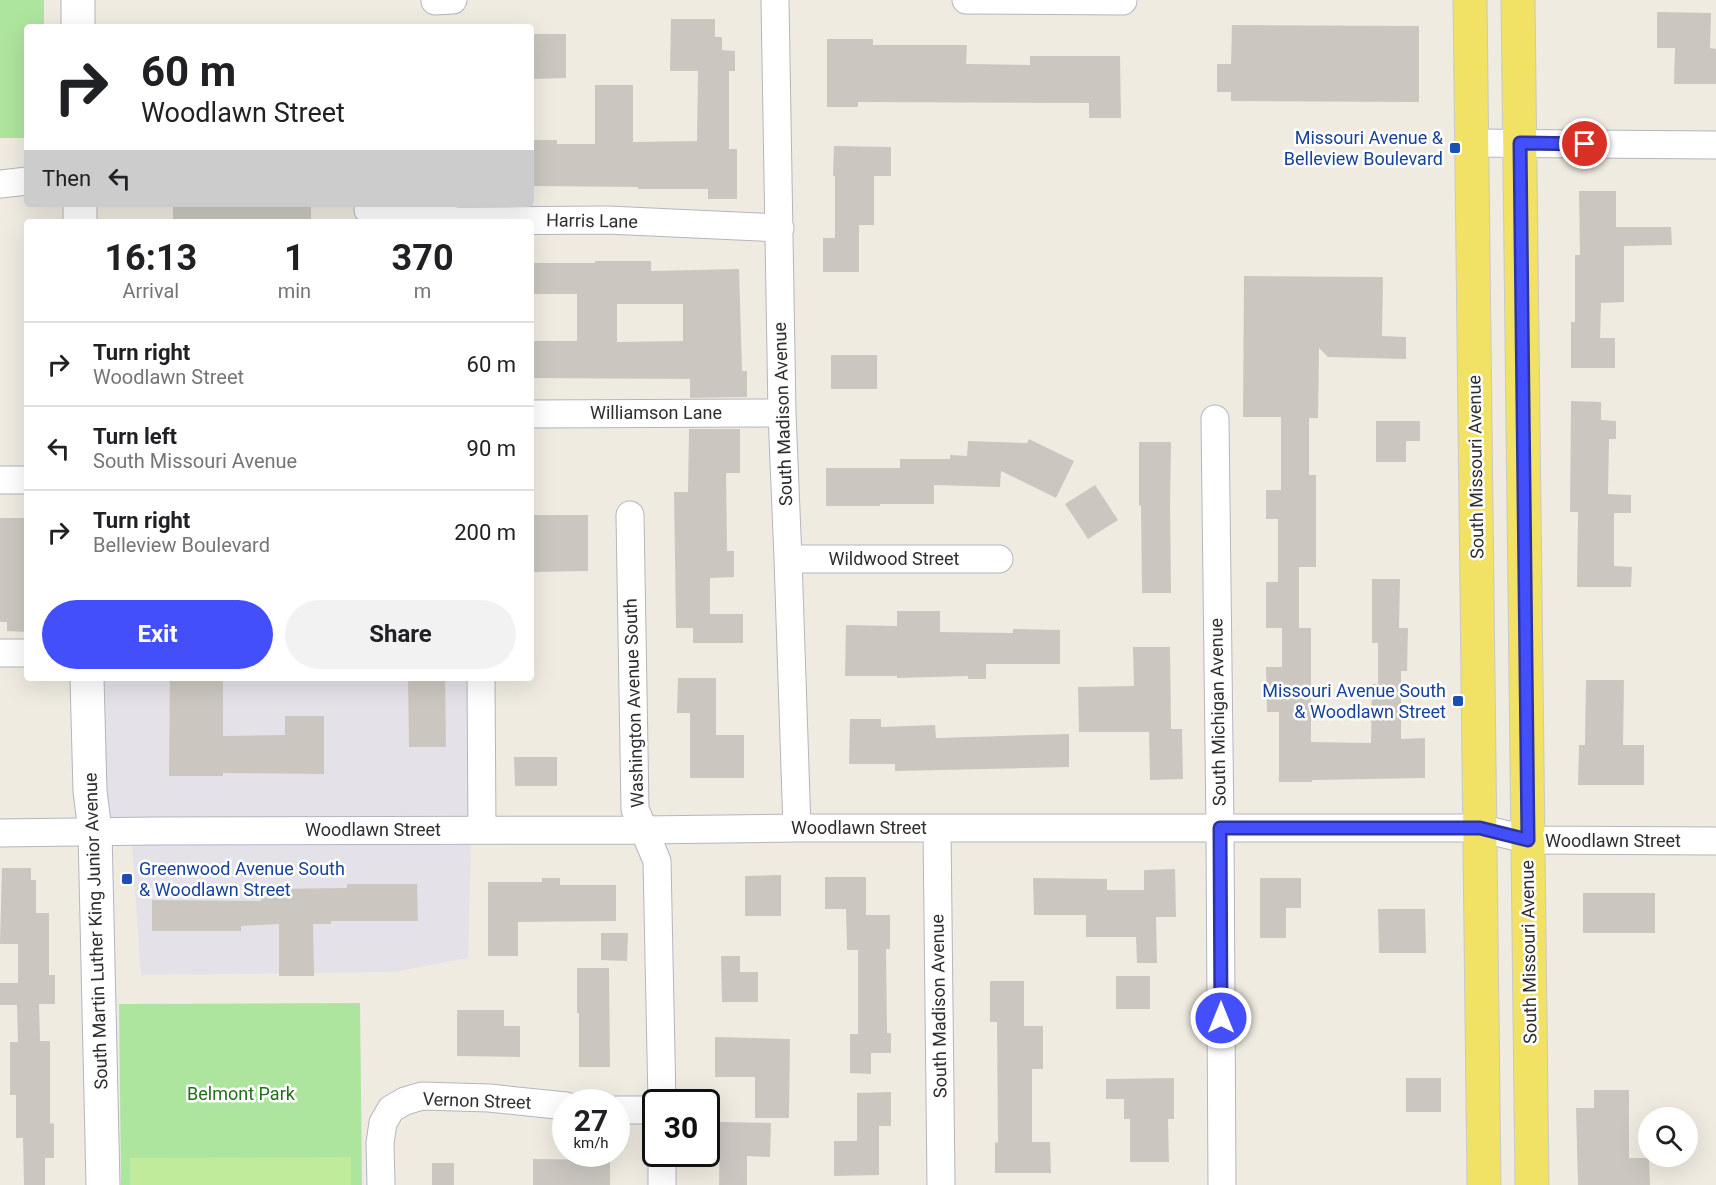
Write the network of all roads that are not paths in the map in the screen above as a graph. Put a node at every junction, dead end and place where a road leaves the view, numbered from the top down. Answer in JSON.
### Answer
{"nodes":[{"id":1,"x":78,"y":0,"type":"edge"},
{"id":2,"x":775,"y":0,"type":"edge"},
{"id":3,"x":966,"y":0,"type":"edge"},
{"id":4,"x":1123,"y":0,"type":"edge"},
{"id":5,"x":1470,"y":0,"type":"edge"},
{"id":6,"x":1518,"y":0,"type":"edge"},
{"id":7,"x":78,"y":24,"type":"edge"},
{"id":8,"x":1473,"y":143,"type":"junction"},
{"id":9,"x":1520,"y":143,"type":"junction"},
{"id":10,"x":1716,"y":145,"type":"edge"},
{"id":11,"x":24,"y":181,"type":"edge"},
{"id":12,"x":0,"y":184,"type":"edge"},
{"id":13,"x":368,"y":210,"type":"dead end"},
{"id":14,"x":441,"y":219,"type":"edge"},
{"id":15,"x":534,"y":220,"type":"edge"},
{"id":16,"x":780,"y":228,"type":"junction"},
{"id":17,"x":782,"y":413,"type":"junction"},
{"id":18,"x":534,"y":414,"type":"edge"},
{"id":19,"x":1215,"y":419,"type":"dead end"},
{"id":20,"x":630,"y":515,"type":"dead end"},
{"id":21,"x":788,"y":559,"type":"junction"},
{"id":22,"x":999,"y":559,"type":"dead end"},
{"id":23,"x":0,"y":653,"type":"edge"},
{"id":24,"x":24,"y":653,"type":"edge"},
{"id":25,"x":87,"y":681,"type":"edge"},
{"id":26,"x":481,"y":681,"type":"edge"},
{"id":27,"x":797,"y":828,"type":"junction"},
{"id":28,"x":937,"y":828,"type":"junction"},
{"id":29,"x":1220,"y":828,"type":"junction"},
{"id":30,"x":1480,"y":828,"type":"junction"},
{"id":31,"x":482,"y":830,"type":"junction"},
{"id":32,"x":643,"y":830,"type":"junction"},
{"id":33,"x":95,"y":831,"type":"junction"},
{"id":34,"x":0,"y":833,"type":"edge"},
{"id":35,"x":1528,"y":840,"type":"junction"},
{"id":36,"x":1716,"y":841,"type":"edge"},
{"id":37,"x":662,"y":1089,"type":"edge"},
{"id":38,"x":552,"y":1105,"type":"edge"},
{"id":39,"x":662,"y":1167,"type":"edge"},
{"id":40,"x":103,"y":1185,"type":"edge"},
{"id":41,"x":381,"y":1185,"type":"edge"},
{"id":42,"x":662,"y":1185,"type":"edge"},
{"id":43,"x":941,"y":1185,"type":"edge"},
{"id":44,"x":1222,"y":1185,"type":"edge"},
{"id":45,"x":1484,"y":1185,"type":"edge"},
{"id":46,"x":1532,"y":1185,"type":"edge"}],
"edges":[{"from":1,"to":7,"type":"street"},
{"from":2,"to":16,"type":"street","name":"South Madison Avenue"},
{"from":3,"to":4,"type":"street"},
{"from":5,"to":8,"type":"main road","name":"South Missouri Avenue"},
{"from":6,"to":9,"type":"main road","name":"South Missouri Avenue"},
{"from":8,"to":9,"type":"street"},
{"from":8,"to":30,"type":"main road","name":"South Missouri Avenue"},
{"from":9,"to":10,"type":"street"},
{"from":9,"to":35,"type":"main road","name":"South Missouri Avenue"},
{"from":11,"to":12,"type":"street"},
{"from":13,"to":14,"type":"street","name":"Harris Lane"},
{"from":15,"to":16,"type":"street","name":"Harris Lane"},
{"from":16,"to":17,"type":"street","name":"South Madison Avenue"},
{"from":17,"to":18,"type":"street","name":"Williamson Lane"},
{"from":17,"to":21,"type":"street","name":"South Madison Avenue"},
{"from":19,"to":29,"type":"street","name":"South Michigan Avenue"},
{"from":20,"to":32,"type":"street","name":"Washington Avenue South"},
{"from":21,"to":22,"type":"street","name":"Wildwood Street"},
{"from":21,"to":27,"type":"street","name":"South Madison Avenue"},
{"from":23,"to":24,"type":"street"},
{"from":25,"to":33,"type":"street","name":"South Martin Luther King Junior Avenue"},
{"from":26,"to":31,"type":"street"},
{"from":27,"to":28,"type":"street","name":"Woodlawn Street"},
{"from":27,"to":32,"type":"street","name":"Woodlawn Street"},
{"from":28,"to":29,"type":"street","name":"Woodlawn Street"},
{"from":28,"to":43,"type":"street","name":"South Madison Avenue"},
{"from":29,"to":30,"type":"street","name":"Woodlawn Street"},
{"from":29,"to":44,"type":"street","name":"South Michigan Avenue"},
{"from":30,"to":35,"type":"street","name":"Woodlawn Street"},
{"from":30,"to":45,"type":"main road","name":"South Missouri Avenue"},
{"from":31,"to":32,"type":"street","name":"Woodlawn Street"},
{"from":31,"to":33,"type":"street","name":"Woodlawn Street"},
{"from":32,"to":37,"type":"street","name":"Washington Avenue South"},
{"from":33,"to":34,"type":"street","name":"Woodlawn Street"},
{"from":33,"to":40,"type":"street","name":"South Martin Luther King Junior Avenue"},
{"from":35,"to":36,"type":"street","name":"Woodlawn Street"},
{"from":35,"to":46,"type":"main road","name":"South Missouri Avenue"},
{"from":38,"to":41,"type":"street","name":"Vernon Street"},
{"from":39,"to":42,"type":"street"}]}
